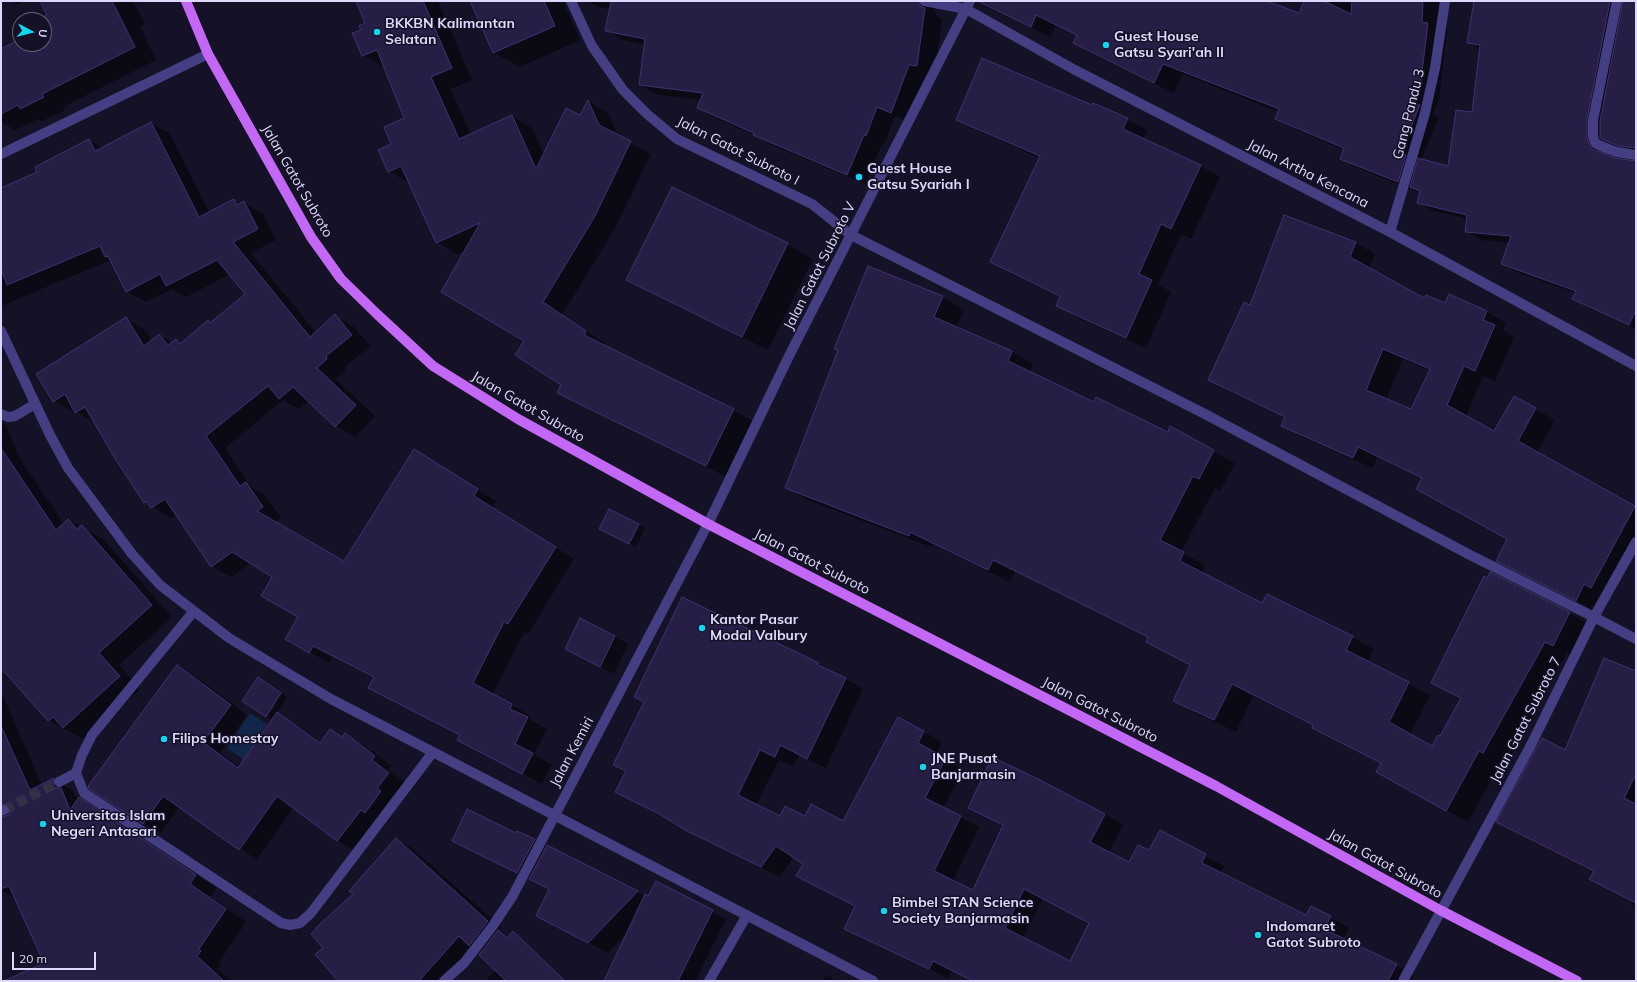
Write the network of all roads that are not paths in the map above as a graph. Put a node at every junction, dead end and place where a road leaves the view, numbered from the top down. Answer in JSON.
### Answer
{"nodes":[{"id":1,"x":186,"y":1,"type":"edge"},
{"id":2,"x":571,"y":1,"type":"edge"},
{"id":3,"x":924,"y":1,"type":"edge"},
{"id":4,"x":1445,"y":1,"type":"edge"},
{"id":5,"x":1617,"y":1,"type":"edge"},
{"id":6,"x":968,"y":5,"type":"edge"},
{"id":7,"x":208,"y":54,"type":"junction"},
{"id":8,"x":1,"y":154,"type":"edge"},
{"id":9,"x":1636,"y":155,"type":"edge"},
{"id":10,"x":1390,"y":232,"type":"junction"},
{"id":11,"x":851,"y":235,"type":"junction"},
{"id":12,"x":1,"y":331,"type":"edge"},
{"id":13,"x":1636,"y":366,"type":"edge"},
{"id":14,"x":35,"y":404,"type":"junction"},
{"id":15,"x":1,"y":414,"type":"edge"},
{"id":16,"x":708,"y":524,"type":"junction"},
{"id":17,"x":1636,"y":542,"type":"edge"},
{"id":18,"x":194,"y":611,"type":"junction"},
{"id":19,"x":1594,"y":617,"type":"junction"},
{"id":20,"x":1636,"y":639,"type":"edge"},
{"id":21,"x":434,"y":752,"type":"junction"},
{"id":22,"x":76,"y":773,"type":"junction"},
{"id":23,"x":59,"y":782,"type":"tunnel mouth"},
{"id":24,"x":555,"y":815,"type":"junction"},
{"id":25,"x":1440,"y":910,"type":"junction"},
{"id":26,"x":747,"y":915,"type":"junction"},
{"id":27,"x":444,"y":981,"type":"edge"},
{"id":28,"x":709,"y":981,"type":"edge"},
{"id":29,"x":873,"y":981,"type":"edge"},
{"id":30,"x":1403,"y":981,"type":"edge"},
{"id":31,"x":1577,"y":981,"type":"edge"}],
"edges":[{"from":1,"to":7,"type":"main road","name":"Jalan Gatot Subroto"},
{"from":2,"to":11,"type":"street","name":"Jalan Gatot Subroto I"},
{"from":3,"to":6,"type":"street","name":"Jalan Artha Kencana"},
{"from":4,"to":10,"type":"street","name":"Gang Pandu 3"},
{"from":5,"to":9,"type":"street"},
{"from":6,"to":10,"type":"street","name":"Jalan Artha Kencana"},
{"from":6,"to":11,"type":"street","name":"Jalan Gatot Subroto V"},
{"from":7,"to":8,"type":"street"},
{"from":7,"to":16,"type":"main road","name":"Jalan Gatot Subroto"},
{"from":10,"to":13,"type":"street","name":"Jalan Artha Kencana"},
{"from":11,"to":16,"type":"street","name":"Jalan Gatot Subroto V"},
{"from":11,"to":19,"type":"street","name":"Jalan Gatot Subroto I"},
{"from":12,"to":14,"type":"street"},
{"from":14,"to":15,"type":"street"},
{"from":14,"to":18,"type":"street"},
{"from":16,"to":24,"type":"street","name":"Jalan Kemiri"},
{"from":16,"to":25,"type":"main road","name":"Jalan Gatot Subroto"},
{"from":17,"to":19,"type":"street","name":"Jalan Gatot Subroto 7"},
{"from":18,"to":21,"type":"street"},
{"from":18,"to":22,"type":"street"},
{"from":19,"to":20,"type":"street","name":"Jalan Gatot Subroto I"},
{"from":19,"to":25,"type":"street","name":"Jalan Gatot Subroto 7"},
{"from":21,"to":22,"type":"street"},
{"from":21,"to":24,"type":"street"},
{"from":22,"to":23,"type":"street"},
{"from":24,"to":26,"type":"street"},
{"from":24,"to":27,"type":"street","name":"Jalan Kemiri"},
{"from":25,"to":30,"type":"street","name":"Jalan Gatot Subroto 7"},
{"from":25,"to":31,"type":"main road","name":"Jalan Gatot Subroto"},
{"from":26,"to":28,"type":"street"},
{"from":26,"to":29,"type":"street"}]}
